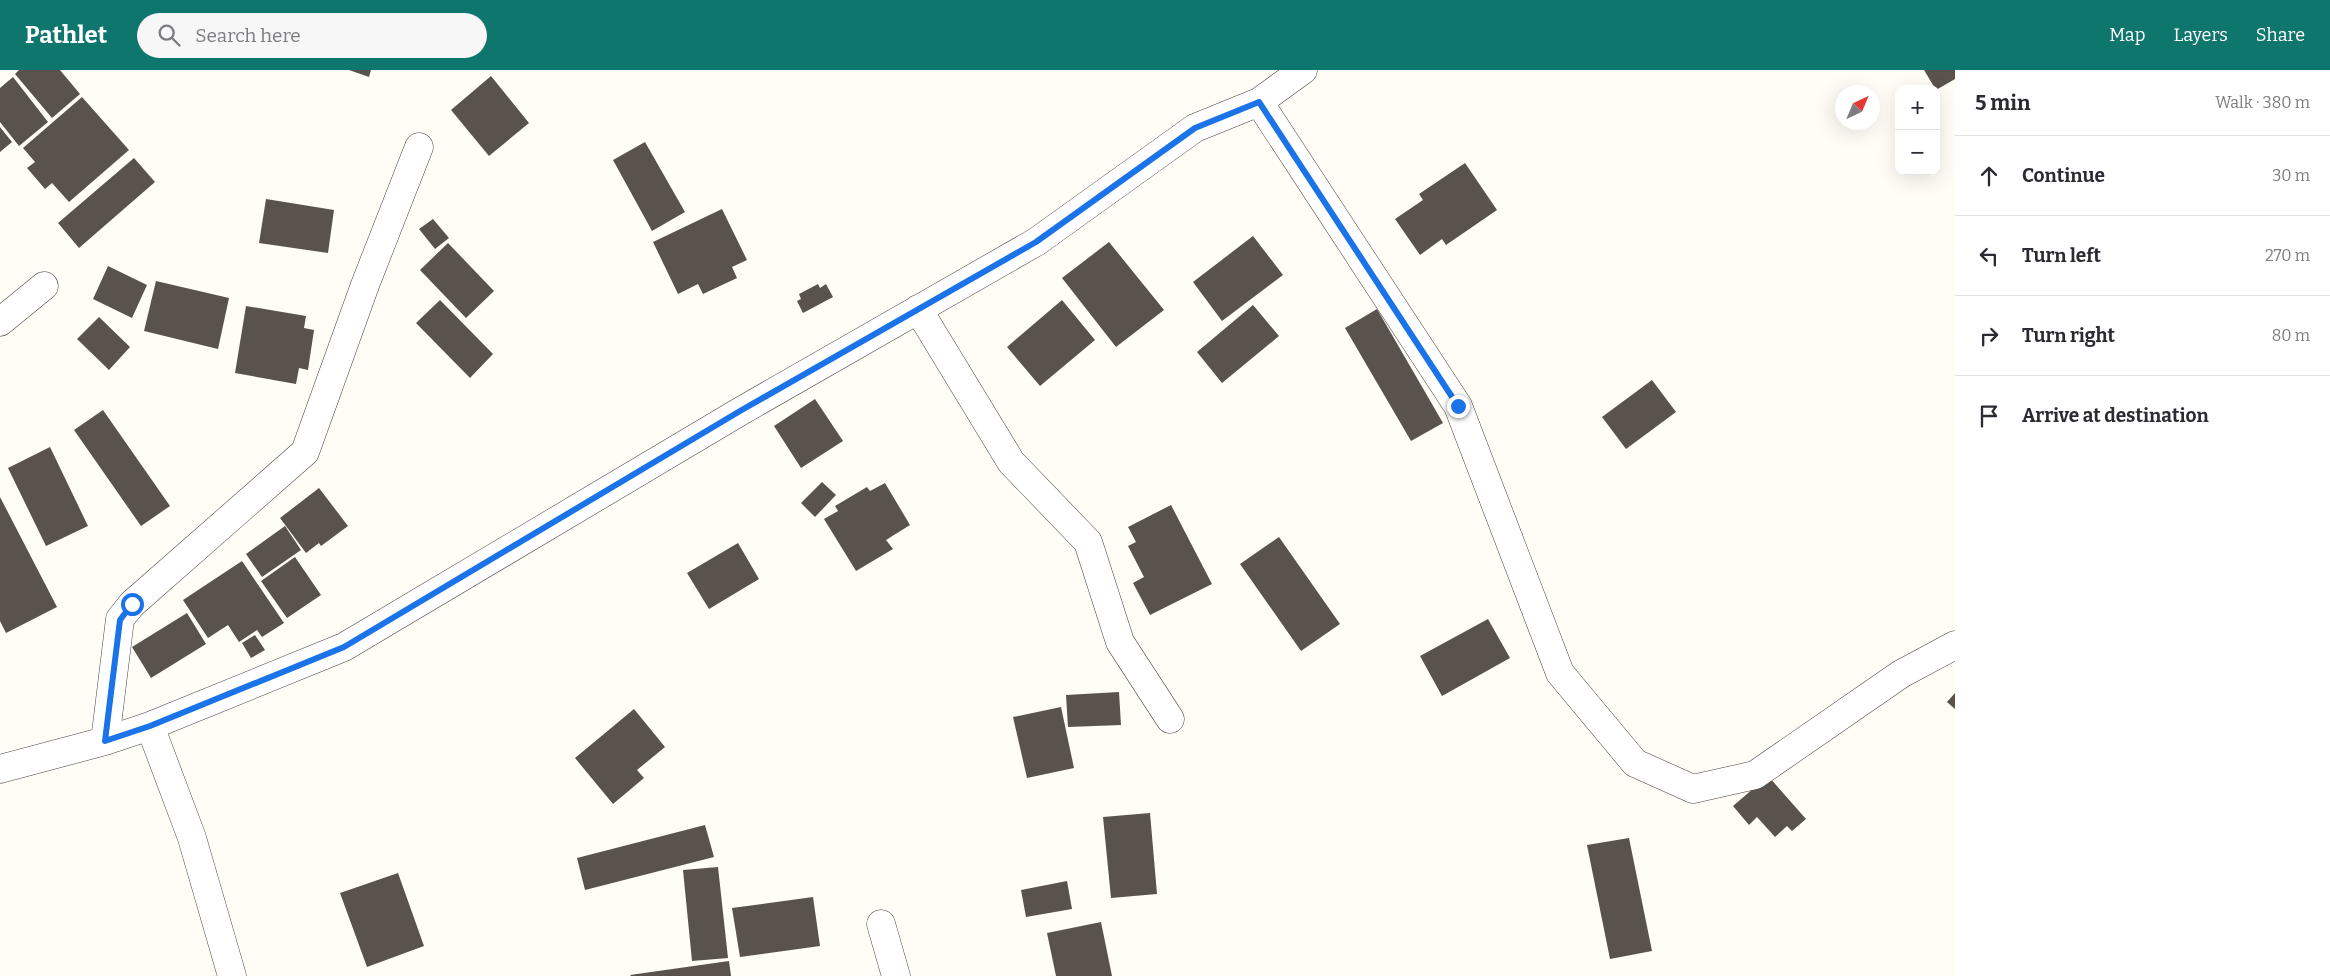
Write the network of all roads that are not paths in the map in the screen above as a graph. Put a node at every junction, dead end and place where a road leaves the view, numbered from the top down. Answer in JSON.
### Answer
{"nodes":[{"id":1,"x":1303,"y":70,"type":"edge"},
{"id":2,"x":1259,"y":102,"type":"junction"},
{"id":3,"x":420,"y":147,"type":"dead end"},
{"id":4,"x":44,"y":286,"type":"dead end"},
{"id":5,"x":918,"y":309,"type":"junction"},
{"id":6,"x":0,"y":322,"type":"edge"},
{"id":7,"x":1955,"y":645,"type":"edge"},
{"id":8,"x":1170,"y":719,"type":"dead end"},
{"id":9,"x":150,"y":726,"type":"junction"},
{"id":10,"x":105,"y":741,"type":"junction"},
{"id":11,"x":0,"y":769,"type":"edge"},
{"id":12,"x":880,"y":924,"type":"dead end"},
{"id":13,"x":232,"y":976,"type":"edge"},
{"id":14,"x":896,"y":976,"type":"edge"}],
"edges":[{"from":1,"to":2,"type":"street"},
{"from":2,"to":5,"type":"street"},
{"from":2,"to":7,"type":"street"},
{"from":3,"to":10,"type":"street"},
{"from":4,"to":6,"type":"street"},
{"from":5,"to":8,"type":"street"},
{"from":5,"to":9,"type":"street"},
{"from":9,"to":10,"type":"street"},
{"from":9,"to":13,"type":"street"},
{"from":10,"to":11,"type":"street"},
{"from":12,"to":14,"type":"street"}]}
